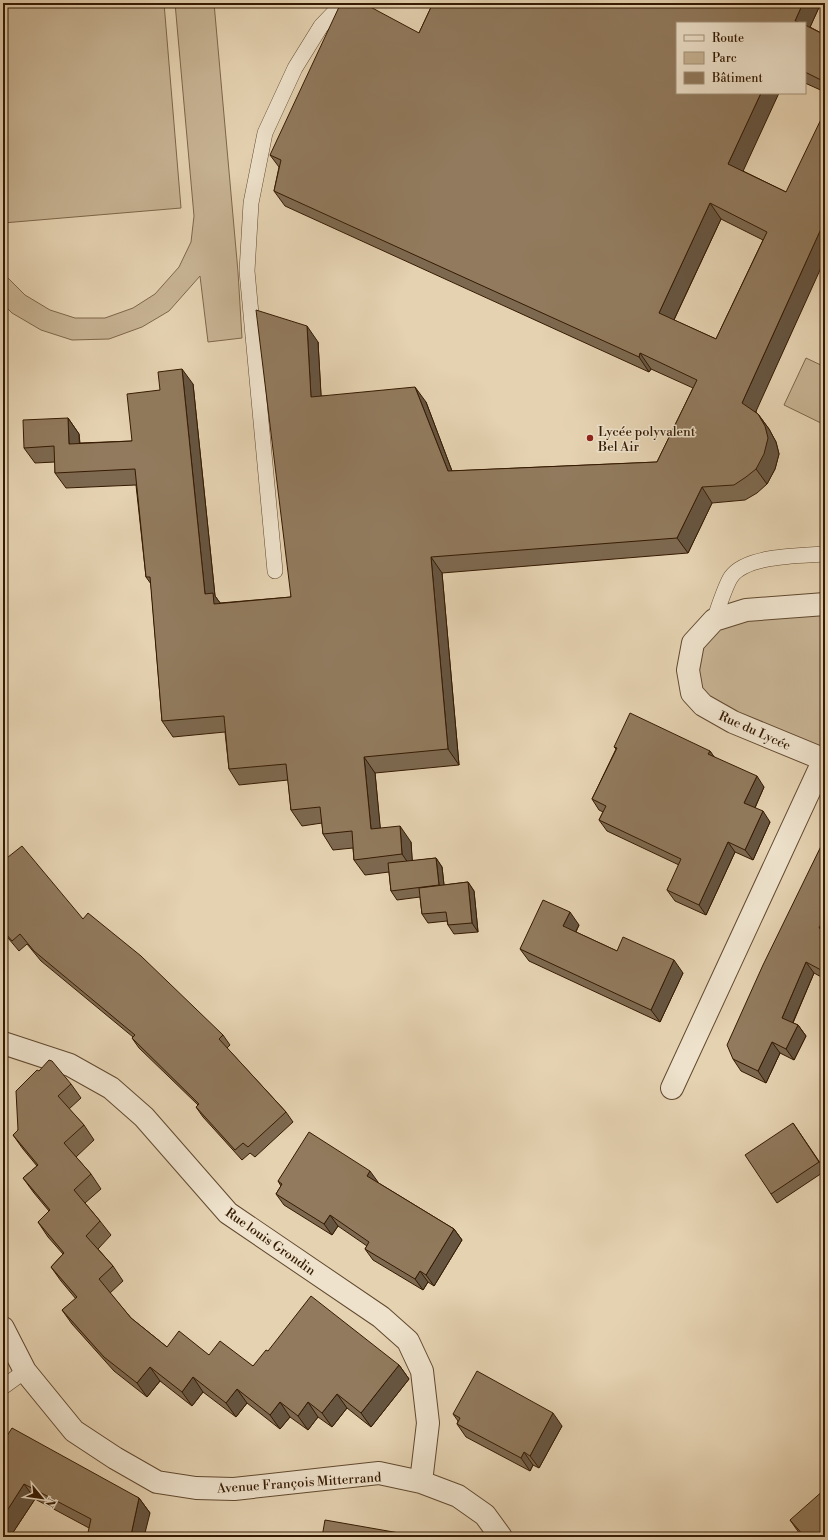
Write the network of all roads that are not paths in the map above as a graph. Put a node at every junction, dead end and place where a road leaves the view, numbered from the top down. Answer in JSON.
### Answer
{"nodes":[{"id":1,"x":343,"y":3,"type":"edge"},
{"id":2,"x":825,"y":554,"type":"edge"},
{"id":3,"x":275,"y":571,"type":"dead end"},
{"id":4,"x":825,"y":604,"type":"edge"},
{"id":5,"x":714,"y":620,"type":"junction"},
{"id":6,"x":825,"y":759,"type":"edge"},
{"id":7,"x":3,"y":1043,"type":"edge"},
{"id":8,"x":672,"y":1088,"type":"dead end"},
{"id":9,"x":3,"y":1328,"type":"edge"},
{"id":10,"x":25,"y":1371,"type":"junction"},
{"id":11,"x":3,"y":1387,"type":"edge"},
{"id":12,"x":421,"y":1482,"type":"junction"},
{"id":13,"x":501,"y":1537,"type":"edge"}],
"edges":[{"from":1,"to":3,"type":"lane"},
{"from":2,"to":5,"type":"lane"},
{"from":4,"to":5,"type":"street"},
{"from":5,"to":6,"type":"street","name":"Rue du Lycée"},
{"from":6,"to":8,"type":"street"},
{"from":7,"to":12,"type":"street","name":"Rue louis Grondin"},
{"from":9,"to":10,"type":"street","name":"Avenue François Mitterrand"},
{"from":10,"to":11,"type":"lane"},
{"from":10,"to":12,"type":"street","name":"Avenue François Mitterrand"},
{"from":12,"to":13,"type":"street","name":"Avenue François Mitterrand"}]}
